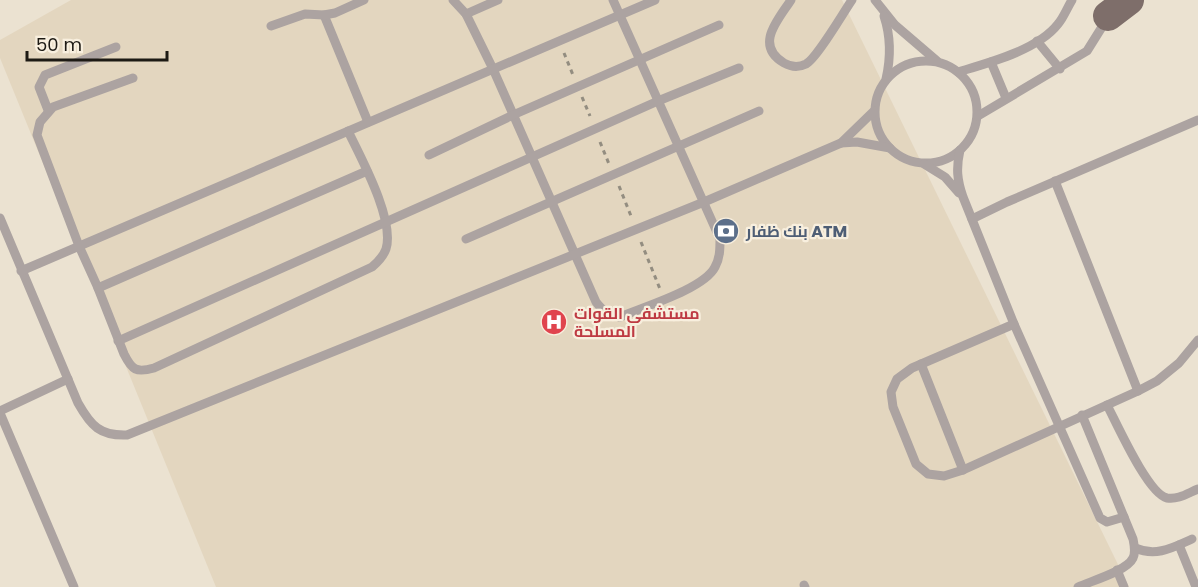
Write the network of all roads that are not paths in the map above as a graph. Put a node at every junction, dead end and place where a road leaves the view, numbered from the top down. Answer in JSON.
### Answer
{"nodes":[{"id":1,"x":364,"y":0,"type":"edge"},
{"id":2,"x":453,"y":0,"type":"edge"},
{"id":3,"x":498,"y":0,"type":"edge"},
{"id":4,"x":613,"y":0,"type":"edge"},
{"id":5,"x":655,"y":0,"type":"edge"},
{"id":6,"x":791,"y":0,"type":"edge"},
{"id":7,"x":852,"y":0,"type":"edge"},
{"id":8,"x":875,"y":0,"type":"edge"},
{"id":9,"x":1072,"y":0,"type":"edge"},
{"id":10,"x":1118,"y":5,"type":"edge"},
{"id":11,"x":882,"y":11,"type":"junction"},
{"id":12,"x":466,"y":14,"type":"junction"},
{"id":13,"x":324,"y":15,"type":"junction"},
{"id":14,"x":619,"y":15,"type":"junction"},
{"id":15,"x":719,"y":25,"type":"dead end"},
{"id":16,"x":271,"y":26,"type":"dead end"},
{"id":17,"x":1037,"y":41,"type":"junction"},
{"id":18,"x":116,"y":47,"type":"dead end"},
{"id":19,"x":639,"y":58,"type":"junction"},
{"id":20,"x":938,"y":62,"type":"junction"},
{"id":21,"x":991,"y":62,"type":"junction"},
{"id":22,"x":739,"y":68,"type":"dead end"},
{"id":23,"x":492,"y":69,"type":"junction"},
{"id":24,"x":1059,"y":69,"type":"junction"},
{"id":25,"x":958,"y":72,"type":"junction"},
{"id":26,"x":133,"y":78,"type":"dead end"},
{"id":27,"x":886,"y":79,"type":"junction"},
{"id":28,"x":1006,"y":98,"type":"junction"},
{"id":29,"x":658,"y":102,"type":"junction"},
{"id":30,"x":48,"y":110,"type":"junction"},
{"id":31,"x":759,"y":111,"type":"dead end"},
{"id":32,"x":874,"y":111,"type":"junction"},
{"id":33,"x":513,"y":115,"type":"junction"},
{"id":34,"x":978,"y":116,"type":"junction"},
{"id":35,"x":1198,"y":120,"type":"edge"},
{"id":36,"x":368,"y":122,"type":"junction"},
{"id":37,"x":348,"y":131,"type":"junction"},
{"id":38,"x":841,"y":143,"type":"junction"},
{"id":39,"x":678,"y":146,"type":"junction"},
{"id":40,"x":890,"y":148,"type":"junction"},
{"id":41,"x":960,"y":150,"type":"junction"},
{"id":42,"x":429,"y":155,"type":"dead end"},
{"id":43,"x":532,"y":157,"type":"junction"},
{"id":44,"x":922,"y":163,"type":"junction"},
{"id":45,"x":367,"y":171,"type":"junction"},
{"id":46,"x":1055,"y":181,"type":"junction"},
{"id":47,"x":963,"y":197,"type":"junction"},
{"id":48,"x":553,"y":201,"type":"junction"},
{"id":49,"x":704,"y":202,"type":"junction"},
{"id":50,"x":0,"y":218,"type":"edge"},
{"id":51,"x":972,"y":219,"type":"junction"},
{"id":52,"x":386,"y":222,"type":"junction"},
{"id":53,"x":466,"y":239,"type":"dead end"},
{"id":54,"x":79,"y":246,"type":"junction"},
{"id":55,"x":576,"y":254,"type":"junction"},
{"id":56,"x":21,"y":271,"type":"junction"},
{"id":57,"x":98,"y":288,"type":"junction"},
{"id":58,"x":1014,"y":324,"type":"junction"},
{"id":59,"x":118,"y":340,"type":"junction"},
{"id":60,"x":1198,"y":340,"type":"edge"},
{"id":61,"x":921,"y":364,"type":"junction"},
{"id":62,"x":68,"y":379,"type":"junction"},
{"id":63,"x":1138,"y":391,"type":"junction"},
{"id":64,"x":1107,"y":405,"type":"junction"},
{"id":65,"x":0,"y":412,"type":"edge"},
{"id":66,"x":1082,"y":415,"type":"junction"},
{"id":67,"x":1059,"y":427,"type":"junction"},
{"id":68,"x":963,"y":470,"type":"junction"},
{"id":69,"x":1198,"y":489,"type":"edge"},
{"id":70,"x":1124,"y":516,"type":"junction"},
{"id":71,"x":1192,"y":539,"type":"dead end"},
{"id":72,"x":1179,"y":545,"type":"junction"},
{"id":73,"x":1135,"y":548,"type":"junction"},
{"id":74,"x":1117,"y":570,"type":"junction"},
{"id":75,"x":74,"y":587,"type":"edge"},
{"id":76,"x":1078,"y":587,"type":"edge"},
{"id":77,"x":1124,"y":587,"type":"edge"},
{"id":78,"x":1196,"y":587,"type":"edge"}],
"edges":[{"from":1,"to":13,"type":"lane"},
{"from":2,"to":12,"type":"lane"},
{"from":3,"to":12,"type":"lane"},
{"from":4,"to":14,"type":"lane"},
{"from":5,"to":14,"type":"lane"},
{"from":6,"to":7,"type":"lane"},
{"from":8,"to":11,"type":"lane"},
{"from":9,"to":17,"type":"lane"},
{"from":10,"to":24,"type":"lane"},
{"from":11,"to":20,"type":"lane"},
{"from":11,"to":27,"type":"lane"},
{"from":12,"to":23,"type":"lane"},
{"from":13,"to":16,"type":"lane"},
{"from":13,"to":36,"type":"lane"},
{"from":14,"to":19,"type":"lane"},
{"from":14,"to":23,"type":"lane"},
{"from":15,"to":19,"type":"lane"},
{"from":17,"to":21,"type":"lane"},
{"from":17,"to":24,"type":"lane"},
{"from":18,"to":30,"type":"lane"},
{"from":19,"to":29,"type":"lane"},
{"from":19,"to":33,"type":"lane"},
{"from":20,"to":25,"type":"lane"},
{"from":20,"to":27,"type":"lane"},
{"from":21,"to":25,"type":"lane"},
{"from":21,"to":28,"type":"lane"},
{"from":22,"to":29,"type":"lane"},
{"from":23,"to":33,"type":"lane"},
{"from":23,"to":36,"type":"lane"},
{"from":24,"to":28,"type":"lane"},
{"from":25,"to":34,"type":"lane"},
{"from":26,"to":30,"type":"lane"},
{"from":27,"to":32,"type":"lane"},
{"from":28,"to":34,"type":"lane"},
{"from":29,"to":39,"type":"lane"},
{"from":29,"to":43,"type":"lane"},
{"from":30,"to":54,"type":"lane"},
{"from":31,"to":39,"type":"lane"},
{"from":32,"to":38,"type":"lane"},
{"from":32,"to":40,"type":"lane"},
{"from":33,"to":42,"type":"lane"},
{"from":33,"to":43,"type":"lane"},
{"from":34,"to":41,"type":"lane"},
{"from":35,"to":46,"type":"lane"},
{"from":36,"to":37,"type":"lane"},
{"from":37,"to":45,"type":"lane"},
{"from":37,"to":54,"type":"lane"},
{"from":38,"to":40,"type":"lane"},
{"from":38,"to":49,"type":"lane"},
{"from":39,"to":48,"type":"lane"},
{"from":39,"to":49,"type":"lane"},
{"from":40,"to":44,"type":"lane"},
{"from":41,"to":44,"type":"lane"},
{"from":41,"to":47,"type":"lane"},
{"from":43,"to":48,"type":"lane"},
{"from":43,"to":52,"type":"lane"},
{"from":44,"to":47,"type":"lane"},
{"from":45,"to":52,"type":"lane"},
{"from":45,"to":57,"type":"lane"},
{"from":46,"to":51,"type":"lane"},
{"from":46,"to":63,"type":"lane"},
{"from":47,"to":51,"type":"lane"},
{"from":48,"to":53,"type":"lane"},
{"from":48,"to":55,"type":"lane"},
{"from":49,"to":55,"type":"lane"},
{"from":49,"to":55,"type":"lane"},
{"from":50,"to":56,"type":"lane"},
{"from":51,"to":58,"type":"lane"},
{"from":52,"to":59,"type":"lane"},
{"from":52,"to":59,"type":"lane"},
{"from":54,"to":56,"type":"lane"},
{"from":54,"to":57,"type":"lane"},
{"from":55,"to":62,"type":"lane"},
{"from":56,"to":62,"type":"lane"},
{"from":57,"to":59,"type":"lane"},
{"from":58,"to":61,"type":"lane"},
{"from":58,"to":67,"type":"lane"},
{"from":60,"to":63,"type":"lane"},
{"from":61,"to":68,"type":"lane"},
{"from":61,"to":68,"type":"lane"},
{"from":62,"to":65,"type":"lane"},
{"from":63,"to":64,"type":"lane"},
{"from":64,"to":66,"type":"lane"},
{"from":64,"to":69,"type":"lane"},
{"from":65,"to":75,"type":"lane"},
{"from":66,"to":67,"type":"lane"},
{"from":66,"to":70,"type":"lane"},
{"from":67,"to":68,"type":"lane"},
{"from":67,"to":70,"type":"lane"},
{"from":70,"to":73,"type":"lane"},
{"from":71,"to":72,"type":"lane"},
{"from":72,"to":73,"type":"lane"},
{"from":72,"to":78,"type":"lane"},
{"from":73,"to":74,"type":"lane"},
{"from":74,"to":76,"type":"lane"},
{"from":74,"to":77,"type":"lane"}]}
